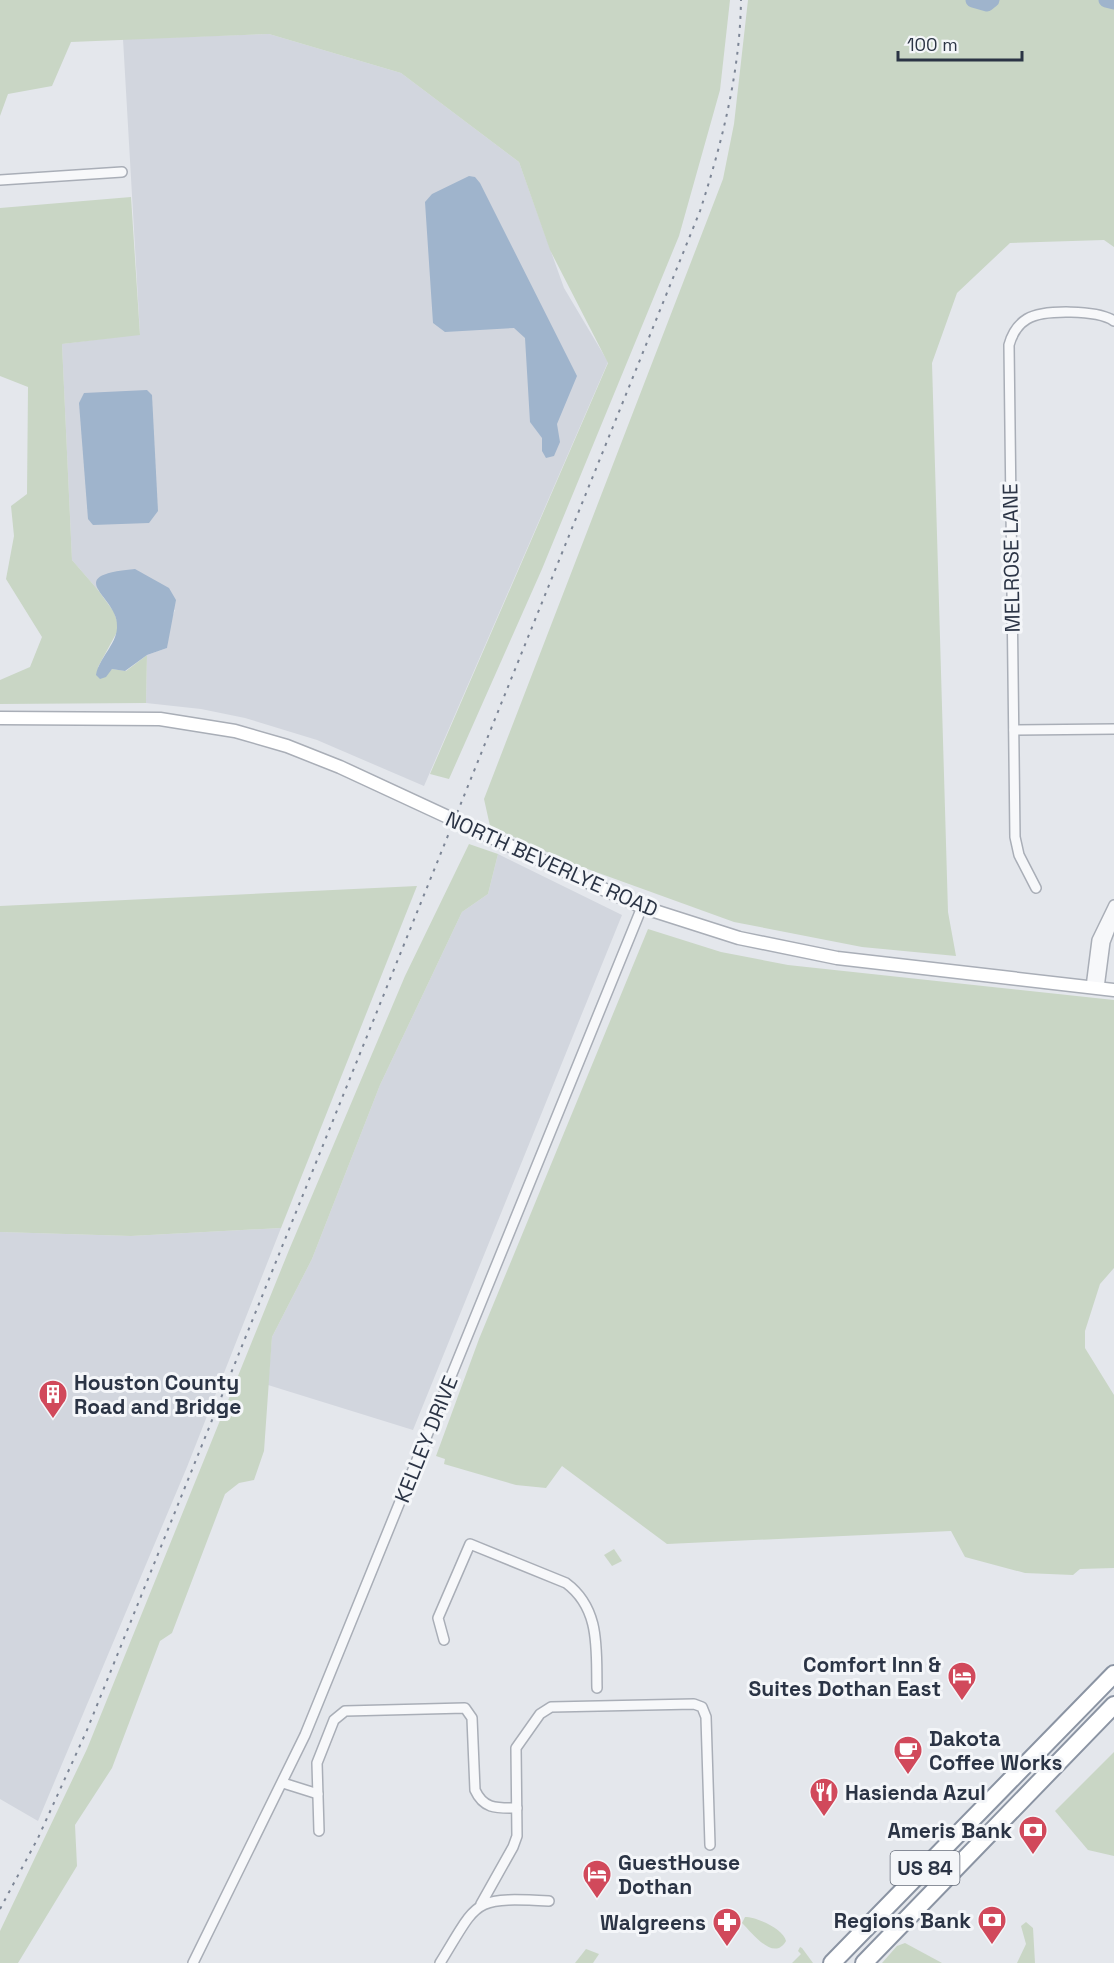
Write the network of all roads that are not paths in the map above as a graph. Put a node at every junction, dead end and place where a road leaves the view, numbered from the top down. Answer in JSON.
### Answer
{"nodes":[{"id":1,"x":122,"y":172,"type":"dead end"},
{"id":2,"x":0,"y":180,"type":"edge"},
{"id":3,"x":1114,"y":321,"type":"edge"},
{"id":4,"x":0,"y":718,"type":"edge"},
{"id":5,"x":1114,"y":729,"type":"edge"},
{"id":6,"x":1014,"y":730,"type":"junction"},
{"id":7,"x":1036,"y":888,"type":"dead end"},
{"id":8,"x":1114,"y":905,"type":"edge"},
{"id":9,"x":642,"y":907,"type":"junction"},
{"id":10,"x":1114,"y":919,"type":"edge"},
{"id":11,"x":1095,"y":988,"type":"junction"},
{"id":12,"x":1114,"y":990,"type":"edge"},
{"id":13,"x":444,"y":1640,"type":"dead end"},
{"id":14,"x":1114,"y":1674,"type":"edge"},
{"id":15,"x":597,"y":1688,"type":"dead end"},
{"id":16,"x":1114,"y":1705,"type":"edge"},
{"id":17,"x":283,"y":1783,"type":"junction"},
{"id":18,"x":318,"y":1794,"type":"junction"},
{"id":19,"x":517,"y":1808,"type":"junction"},
{"id":20,"x":319,"y":1831,"type":"dead end"},
{"id":21,"x":710,"y":1845,"type":"dead end"},
{"id":22,"x":549,"y":1901,"type":"dead end"},
{"id":23,"x":481,"y":1904,"type":"junction"},
{"id":24,"x":193,"y":1963,"type":"edge"},
{"id":25,"x":440,"y":1963,"type":"edge"},
{"id":26,"x":832,"y":1963,"type":"edge"},
{"id":27,"x":864,"y":1963,"type":"edge"}],
"edges":[{"from":1,"to":2,"type":"street"},
{"from":3,"to":6,"type":"street","name":"MELROSE LANE"},
{"from":4,"to":9,"type":"street","name":"NORTH BEVERLYE ROAD"},
{"from":5,"to":6,"type":"street"},
{"from":6,"to":7,"type":"street","name":"MELROSE LANE"},
{"from":8,"to":11,"type":"street"},
{"from":9,"to":11,"type":"street","name":"NORTH BEVERLYE ROAD"},
{"from":9,"to":17,"type":"street","name":"KELLEY DRIVE"},
{"from":10,"to":11,"type":"street"},
{"from":11,"to":12,"type":"street","name":"NORTH BEVERLYE ROAD"},
{"from":13,"to":15,"type":"street"},
{"from":14,"to":26,"type":"highway","number":"US 84"},
{"from":16,"to":27,"type":"highway","number":"US 84"},
{"from":17,"to":18,"type":"street"},
{"from":17,"to":24,"type":"street","name":"KELLEY DRIVE"},
{"from":18,"to":19,"type":"street"},
{"from":18,"to":20,"type":"street"},
{"from":19,"to":21,"type":"street"},
{"from":19,"to":23,"type":"street"},
{"from":22,"to":23,"type":"street"},
{"from":23,"to":25,"type":"street"}]}
